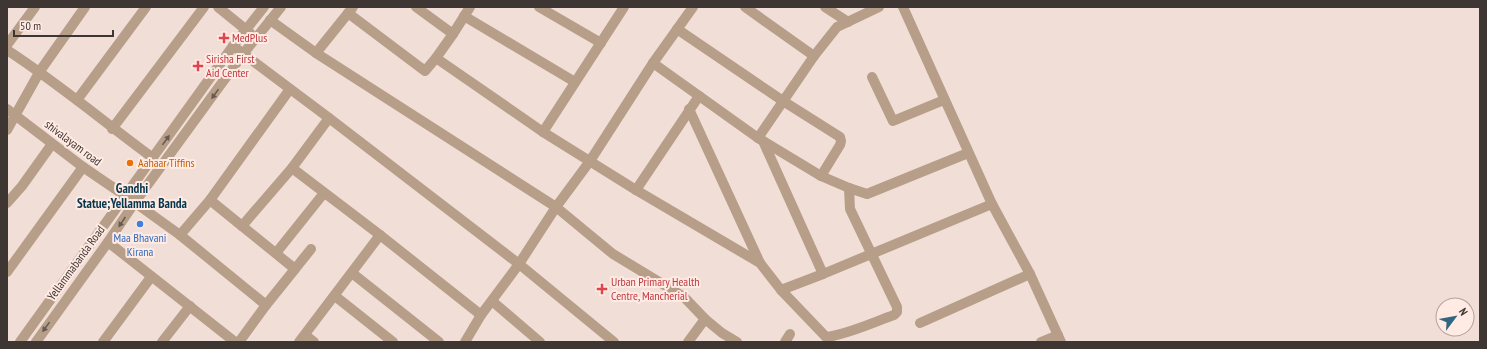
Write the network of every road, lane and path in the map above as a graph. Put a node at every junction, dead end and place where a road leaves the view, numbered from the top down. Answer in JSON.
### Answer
{"nodes":[{"id":1,"x":35,"y":7,"type":"edge"},
{"id":2,"x":85,"y":7,"type":"edge"},
{"id":3,"x":146,"y":7,"type":"edge"},
{"id":4,"x":204,"y":7,"type":"edge"},
{"id":5,"x":218,"y":7,"type":"edge"},
{"id":6,"x":264,"y":7,"type":"edge"},
{"id":7,"x":281,"y":7,"type":"edge"},
{"id":8,"x":416,"y":7,"type":"edge"},
{"id":9,"x":470,"y":7,"type":"edge"},
{"id":10,"x":539,"y":7,"type":"edge"},
{"id":11,"x":624,"y":7,"type":"edge"},
{"id":12,"x":693,"y":7,"type":"edge"},
{"id":13,"x":745,"y":7,"type":"edge"},
{"id":14,"x":825,"y":7,"type":"edge"},
{"id":15,"x":879,"y":7,"type":"edge"},
{"id":16,"x":903,"y":7,"type":"edge"},
{"id":17,"x":350,"y":10,"type":"edge"},
{"id":18,"x":464,"y":16,"type":"junction"},
{"id":19,"x":270,"y":20,"type":"junction"},
{"id":20,"x":848,"y":22,"type":"junction"},
{"id":21,"x":246,"y":29,"type":"junction"},
{"id":22,"x":677,"y":29,"type":"junction"},
{"id":23,"x":453,"y":34,"type":"junction"},
{"id":24,"x":256,"y":38,"type":"junction"},
{"id":25,"x":601,"y":43,"type":"junction"},
{"id":26,"x":7,"y":45,"type":"edge"},
{"id":27,"x":233,"y":46,"type":"junction"},
{"id":28,"x":7,"y":50,"type":"edge"},
{"id":29,"x":243,"y":54,"type":"junction"},
{"id":30,"x":316,"y":54,"type":"junction"},
{"id":31,"x":814,"y":56,"type":"junction"},
{"id":32,"x":436,"y":58,"type":"junction"},
{"id":33,"x":653,"y":63,"type":"junction"},
{"id":34,"x":40,"y":71,"type":"junction"},
{"id":35,"x":872,"y":77,"type":"dead end"},
{"id":36,"x":575,"y":82,"type":"junction"},
{"id":37,"x":290,"y":89,"type":"junction"},
{"id":38,"x":699,"y":96,"type":"junction"},
{"id":39,"x":76,"y":100,"type":"junction"},
{"id":40,"x":944,"y":100,"type":"junction"},
{"id":41,"x":783,"y":101,"type":"junction"},
{"id":42,"x":7,"y":108,"type":"edge"},
{"id":43,"x":689,"y":109,"type":"junction"},
{"id":44,"x":16,"y":115,"type":"junction"},
{"id":45,"x":329,"y":118,"type":"junction"},
{"id":46,"x":112,"y":129,"type":"junction"},
{"id":47,"x":7,"y":130,"type":"edge"},
{"id":48,"x":543,"y":132,"type":"junction"},
{"id":49,"x":761,"y":139,"type":"junction"},
{"id":50,"x":52,"y":144,"type":"junction"},
{"id":51,"x":968,"y":153,"type":"junction"},
{"id":52,"x":153,"y":158,"type":"junction"},
{"id":53,"x":590,"y":161,"type":"junction"},
{"id":54,"x":83,"y":168,"type":"junction"},
{"id":55,"x":292,"y":168,"type":"junction"},
{"id":56,"x":821,"y":176,"type":"junction"},
{"id":57,"x":849,"y":188,"type":"junction"},
{"id":58,"x":636,"y":190,"type":"junction"},
{"id":59,"x":324,"y":193,"type":"junction"},
{"id":60,"x":126,"y":196,"type":"junction"},
{"id":61,"x":210,"y":200,"type":"junction"},
{"id":62,"x":135,"y":202,"type":"junction"},
{"id":63,"x":7,"y":203,"type":"edge"},
{"id":64,"x":992,"y":204,"type":"junction"},
{"id":65,"x":556,"y":207,"type":"junction"},
{"id":66,"x":242,"y":226,"type":"junction"},
{"id":67,"x":180,"y":235,"type":"junction"},
{"id":68,"x":380,"y":235,"type":"junction"},
{"id":69,"x":108,"y":242,"type":"junction"},
{"id":70,"x":311,"y":249,"type":"dead end"},
{"id":71,"x":276,"y":253,"type":"junction"},
{"id":72,"x":872,"y":254,"type":"junction"},
{"id":73,"x":760,"y":263,"type":"junction"},
{"id":74,"x":519,"y":264,"type":"junction"},
{"id":75,"x":295,"y":269,"type":"junction"},
{"id":76,"x":7,"y":272,"type":"edge"},
{"id":77,"x":352,"y":273,"type":"junction"},
{"id":78,"x":823,"y":274,"type":"junction"},
{"id":79,"x":1030,"y":274,"type":"junction"},
{"id":80,"x":151,"y":277,"type":"junction"},
{"id":81,"x":781,"y":290,"type":"junction"},
{"id":82,"x":335,"y":296,"type":"junction"},
{"id":83,"x":492,"y":301,"type":"junction"},
{"id":84,"x":266,"y":305,"type":"junction"},
{"id":85,"x":190,"y":306,"type":"junction"},
{"id":86,"x":481,"y":315,"type":"junction"},
{"id":87,"x":705,"y":319,"type":"junction"},
{"id":88,"x":920,"y":323,"type":"dead end"},
{"id":89,"x":302,"y":338,"type":"edge"},
{"id":90,"x":1060,"y":339,"type":"edge"},
{"id":91,"x":20,"y":342,"type":"edge"},
{"id":92,"x":36,"y":342,"type":"edge"},
{"id":93,"x":103,"y":342,"type":"edge"},
{"id":94,"x":162,"y":342,"type":"edge"},
{"id":95,"x":235,"y":342,"type":"edge"},
{"id":96,"x":239,"y":342,"type":"edge"},
{"id":97,"x":314,"y":342,"type":"edge"},
{"id":98,"x":393,"y":342,"type":"edge"},
{"id":99,"x":439,"y":342,"type":"edge"},
{"id":100,"x":465,"y":342,"type":"edge"},
{"id":101,"x":540,"y":342,"type":"edge"},
{"id":102,"x":614,"y":342,"type":"edge"},
{"id":103,"x":688,"y":342,"type":"edge"},
{"id":104,"x":737,"y":342,"type":"edge"},
{"id":105,"x":1041,"y":342,"type":"edge"}],
"edges":[{"from":1,"to":26,"type":"street"},
{"from":2,"to":34,"type":"street"},
{"from":3,"to":39,"type":"street"},
{"from":4,"to":46,"type":"street"},
{"from":5,"to":21,"type":"street"},
{"from":6,"to":21,"type":"street","name":"Yellammabanda Road"},
{"from":7,"to":19,"type":"street","name":"Yellammabanda Road"},
{"from":8,"to":23,"type":"street"},
{"from":9,"to":18,"type":"street"},
{"from":10,"to":25,"type":"street"},
{"from":11,"to":25,"type":"street"},
{"from":12,"to":22,"type":"street"},
{"from":13,"to":31,"type":"street"},
{"from":14,"to":20,"type":"street"},
{"from":15,"to":20,"type":"street"},
{"from":16,"to":40,"type":"street"},
{"from":17,"to":30,"type":"street"},
{"from":17,"to":32,"type":"street"},
{"from":18,"to":23,"type":"street"},
{"from":18,"to":36,"type":"street"},
{"from":19,"to":24,"type":"street","name":"Yellammabanda Road"},
{"from":19,"to":30,"type":"street"},
{"from":20,"to":31,"type":"street"},
{"from":21,"to":24,"type":"street"},
{"from":21,"to":27,"type":"street","name":"Yellammabanda Road"},
{"from":22,"to":33,"type":"street"},
{"from":22,"to":41,"type":"street"},
{"from":23,"to":32,"type":"street"},
{"from":24,"to":29,"type":"street","name":"Yellammabanda Road"},
{"from":25,"to":36,"type":"street"},
{"from":27,"to":29,"type":"street"},
{"from":52,"to":27,"type":"street","name":"Yellammabanda Road","one_way":true},
{"from":28,"to":34,"type":"street"},
{"from":29,"to":37,"type":"street"},
{"from":29,"to":62,"type":"street","name":"Yellammabanda Road","one_way":true},
{"from":30,"to":65,"type":"street"},
{"from":31,"to":41,"type":"street"},
{"from":32,"to":48,"type":"street"},
{"from":33,"to":38,"type":"street"},
{"from":33,"to":53,"type":"street"},
{"from":34,"to":39,"type":"street"},
{"from":34,"to":44,"type":"street"},
{"from":35,"to":40,"type":"street"},
{"from":36,"to":48,"type":"street"},
{"from":37,"to":45,"type":"street"},
{"from":37,"to":61,"type":"street"},
{"from":38,"to":43,"type":"street"},
{"from":38,"to":49,"type":"street"},
{"from":39,"to":46,"type":"street"},
{"from":40,"to":51,"type":"street"},
{"from":41,"to":49,"type":"street"},
{"from":41,"to":56,"type":"street"},
{"from":42,"to":44,"type":"street","name":"shivalayam road"},
{"from":43,"to":58,"type":"street"},
{"from":43,"to":73,"type":"street"},
{"from":44,"to":47,"type":"street"},
{"from":44,"to":50,"type":"street","name":"shivalayam road"},
{"from":45,"to":55,"type":"street"},
{"from":45,"to":74,"type":"street"},
{"from":46,"to":52,"type":"street"},
{"from":48,"to":53,"type":"street"},
{"from":49,"to":56,"type":"street"},
{"from":49,"to":78,"type":"street"},
{"from":50,"to":54,"type":"street","name":"shivalayam road"},
{"from":50,"to":63,"type":"street"},
{"from":51,"to":57,"type":"street"},
{"from":51,"to":64,"type":"street"},
{"from":52,"to":60,"type":"street","name":"Yellammabanda Road"},
{"from":53,"to":58,"type":"street"},
{"from":53,"to":65,"type":"street"},
{"from":54,"to":60,"type":"street","name":"shivalayam road"},
{"from":54,"to":76,"type":"street"},
{"from":55,"to":59,"type":"street"},
{"from":55,"to":66,"type":"street"},
{"from":56,"to":57,"type":"street"},
{"from":57,"to":72,"type":"street"},
{"from":58,"to":73,"type":"street"},
{"from":59,"to":68,"type":"street"},
{"from":59,"to":71,"type":"street"},
{"from":60,"to":62,"type":"street","name":"shivalayam road"},
{"from":60,"to":91,"type":"street","name":"Yellammabanda Road"},
{"from":61,"to":66,"type":"street"},
{"from":61,"to":67,"type":"street"},
{"from":62,"to":67,"type":"street","name":"shivalayam road"},
{"from":62,"to":69,"type":"street","name":"Yellammabanda Road","one_way":true},
{"from":64,"to":72,"type":"street"},
{"from":64,"to":79,"type":"street"},
{"from":65,"to":74,"type":"street"},
{"from":65,"to":87,"type":"street"},
{"from":66,"to":71,"type":"street"},
{"from":67,"to":84,"type":"street","name":"shivalayam road"},
{"from":68,"to":77,"type":"street"},
{"from":68,"to":86,"type":"street"},
{"from":69,"to":80,"type":"street"},
{"from":69,"to":92,"type":"street","name":"Yellammabanda Road","one_way":true},
{"from":70,"to":75,"type":"street"},
{"from":71,"to":75,"type":"street"},
{"from":72,"to":78,"type":"street"},
{"from":72,"to":81,"type":"street"},
{"from":73,"to":81,"type":"street"},
{"from":74,"to":83,"type":"street"},
{"from":74,"to":102,"type":"street"},
{"from":75,"to":84,"type":"street"},
{"from":77,"to":82,"type":"street"},
{"from":77,"to":99,"type":"street"},
{"from":78,"to":81,"type":"street"},
{"from":79,"to":88,"type":"street"},
{"from":79,"to":90,"type":"street"},
{"from":80,"to":85,"type":"street"},
{"from":80,"to":93,"type":"street"},
{"from":82,"to":89,"type":"street"},
{"from":82,"to":98,"type":"street"},
{"from":83,"to":86,"type":"street"},
{"from":83,"to":101,"type":"street"},
{"from":84,"to":96,"type":"street"},
{"from":85,"to":94,"type":"street"},
{"from":85,"to":95,"type":"street"},
{"from":86,"to":100,"type":"street"},
{"from":87,"to":103,"type":"street"},
{"from":87,"to":104,"type":"street"},
{"from":89,"to":97,"type":"street"},
{"from":90,"to":105,"type":"street"}]}
